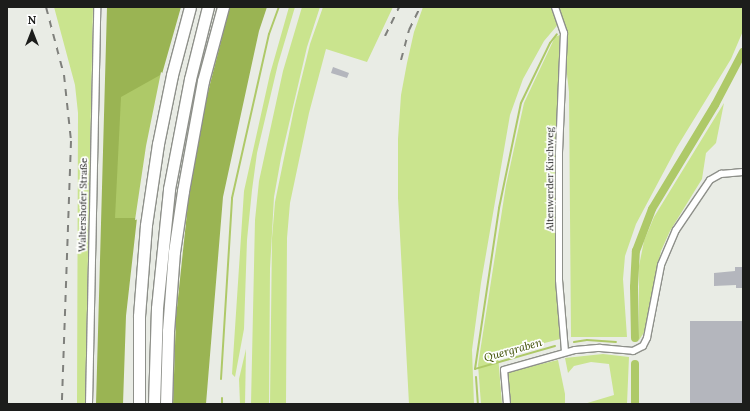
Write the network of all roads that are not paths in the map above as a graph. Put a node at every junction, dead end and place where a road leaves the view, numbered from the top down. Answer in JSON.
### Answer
{"nodes":[{"id":1,"x":97,"y":7,"type":"edge"},
{"id":2,"x":190,"y":7,"type":"edge"},
{"id":3,"x":208,"y":7,"type":"edge"},
{"id":4,"x":223,"y":7,"type":"edge"},
{"id":5,"x":555,"y":7,"type":"edge"},
{"id":6,"x":743,"y":172,"type":"edge"},
{"id":7,"x":565,"y":352,"type":"junction"},
{"id":8,"x":89,"y":404,"type":"edge"},
{"id":9,"x":139,"y":404,"type":"edge"},
{"id":10,"x":154,"y":404,"type":"edge"},
{"id":11,"x":166,"y":404,"type":"edge"},
{"id":12,"x":507,"y":404,"type":"edge"}],
"edges":[{"from":1,"to":8,"type":"street","name":"Waltershofer Straße"},
{"from":2,"to":9,"type":"highway"},
{"from":3,"to":10,"type":"highway"},
{"from":4,"to":11,"type":"highway"},
{"from":5,"to":7,"type":"street","name":"Altenwerder Kirchweg"},
{"from":6,"to":7,"type":"street"},
{"from":7,"to":12,"type":"street"}]}
